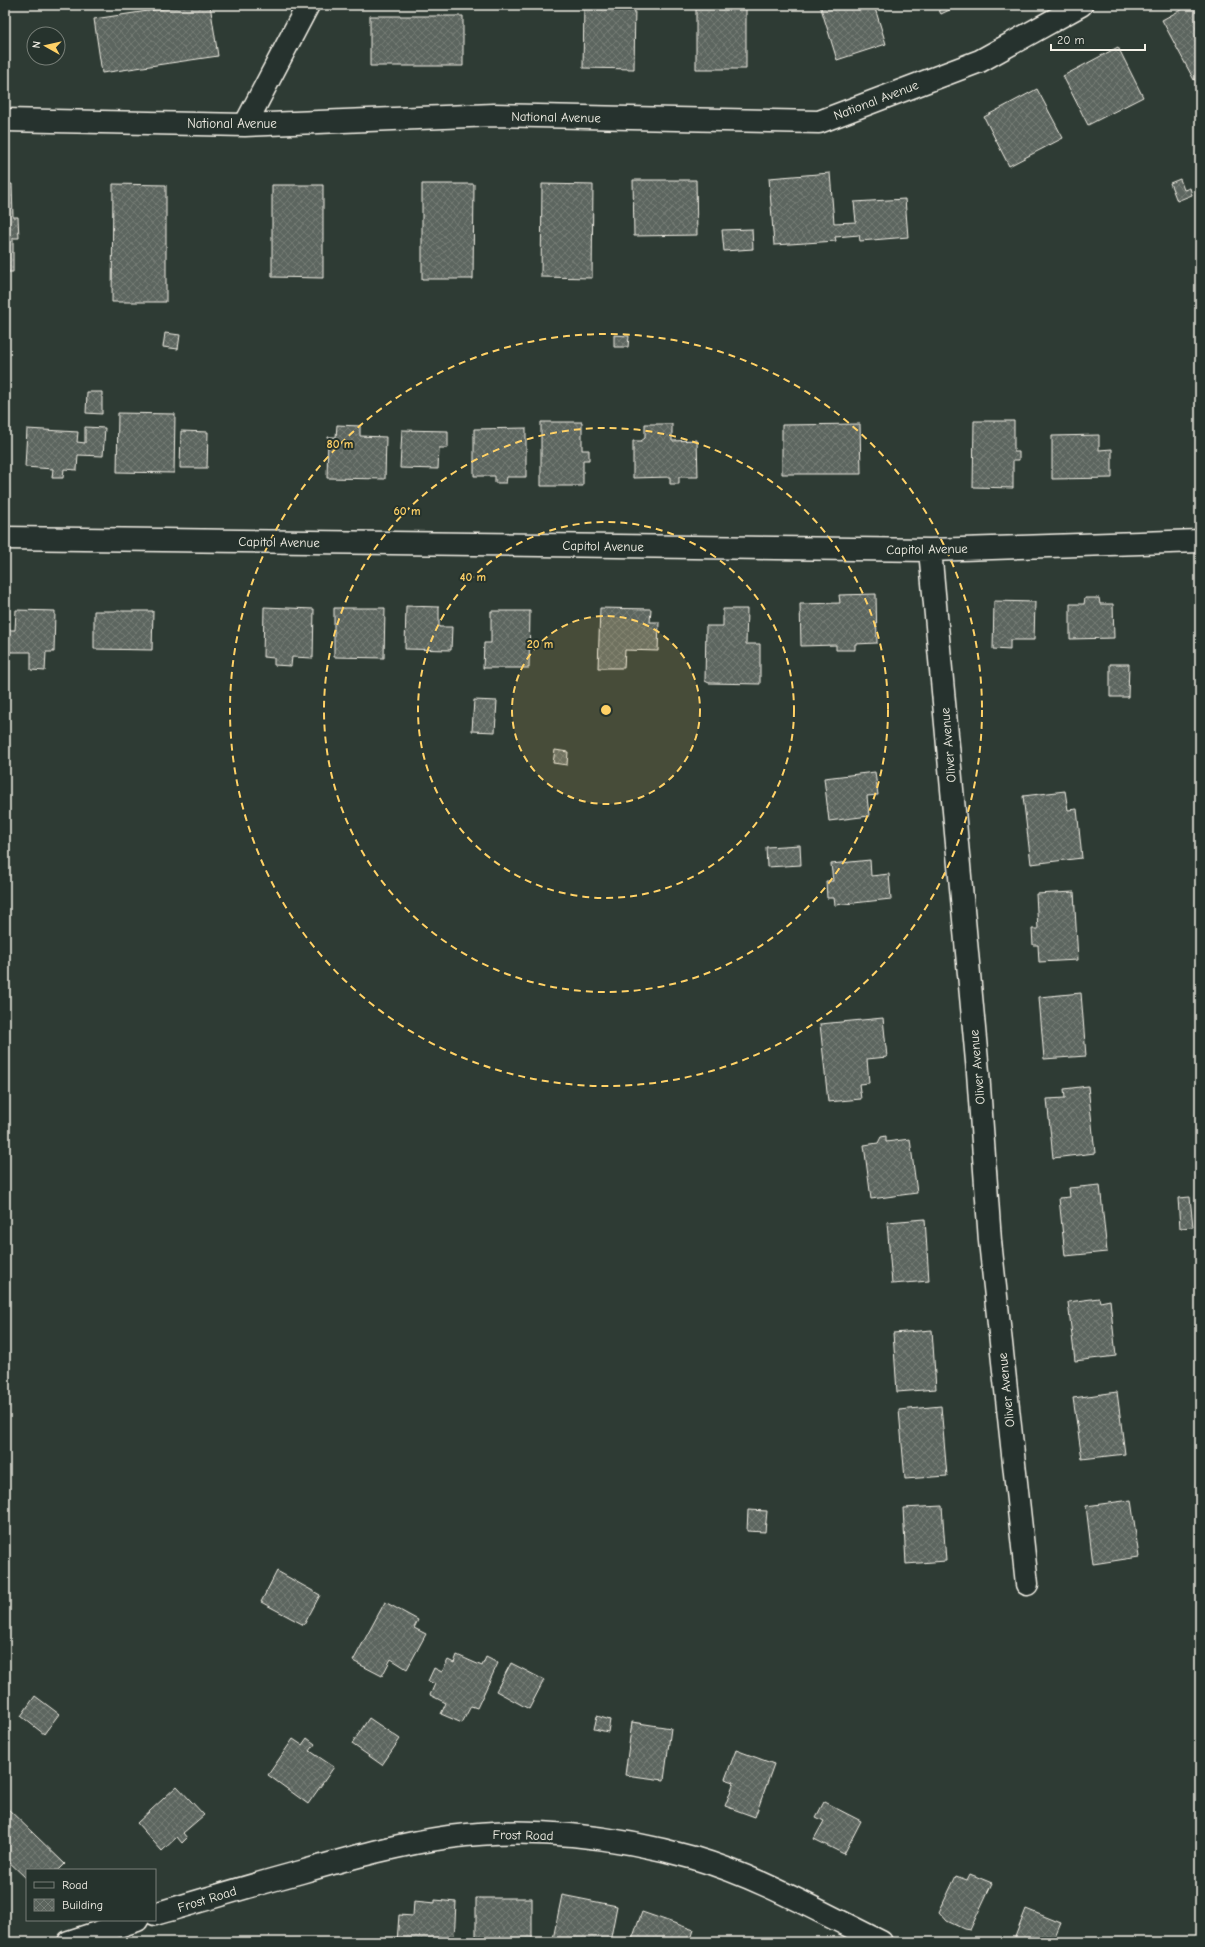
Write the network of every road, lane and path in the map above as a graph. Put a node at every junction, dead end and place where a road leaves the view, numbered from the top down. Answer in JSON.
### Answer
{"nodes":[{"id":1,"x":308,"y":5,"type":"edge"},
{"id":2,"x":1081,"y":5,"type":"edge"},
{"id":3,"x":5,"y":120,"type":"edge"},
{"id":4,"x":245,"y":125,"type":"junction"},
{"id":5,"x":5,"y":538,"type":"edge"},
{"id":6,"x":1200,"y":541,"type":"edge"},
{"id":7,"x":930,"y":550,"type":"junction"},
{"id":8,"x":1027,"y":1584,"type":"dead end"},
{"id":9,"x":156,"y":1914,"type":"edge"},
{"id":10,"x":133,"y":1921,"type":"edge"},
{"id":11,"x":69,"y":1942,"type":"edge"},
{"id":12,"x":881,"y":1942,"type":"edge"}],
"edges":[{"from":1,"to":4,"type":"street"},
{"from":2,"to":4,"type":"street","name":"National Avenue"},
{"from":3,"to":4,"type":"street","name":"National Avenue"},
{"from":5,"to":7,"type":"street","name":"Capitol Avenue"},
{"from":6,"to":7,"type":"street","name":"Capitol Avenue"},
{"from":7,"to":8,"type":"street","name":"Oliver Avenue"},
{"from":9,"to":12,"type":"street","name":"Frost Road"},
{"from":10,"to":11,"type":"street"}]}
